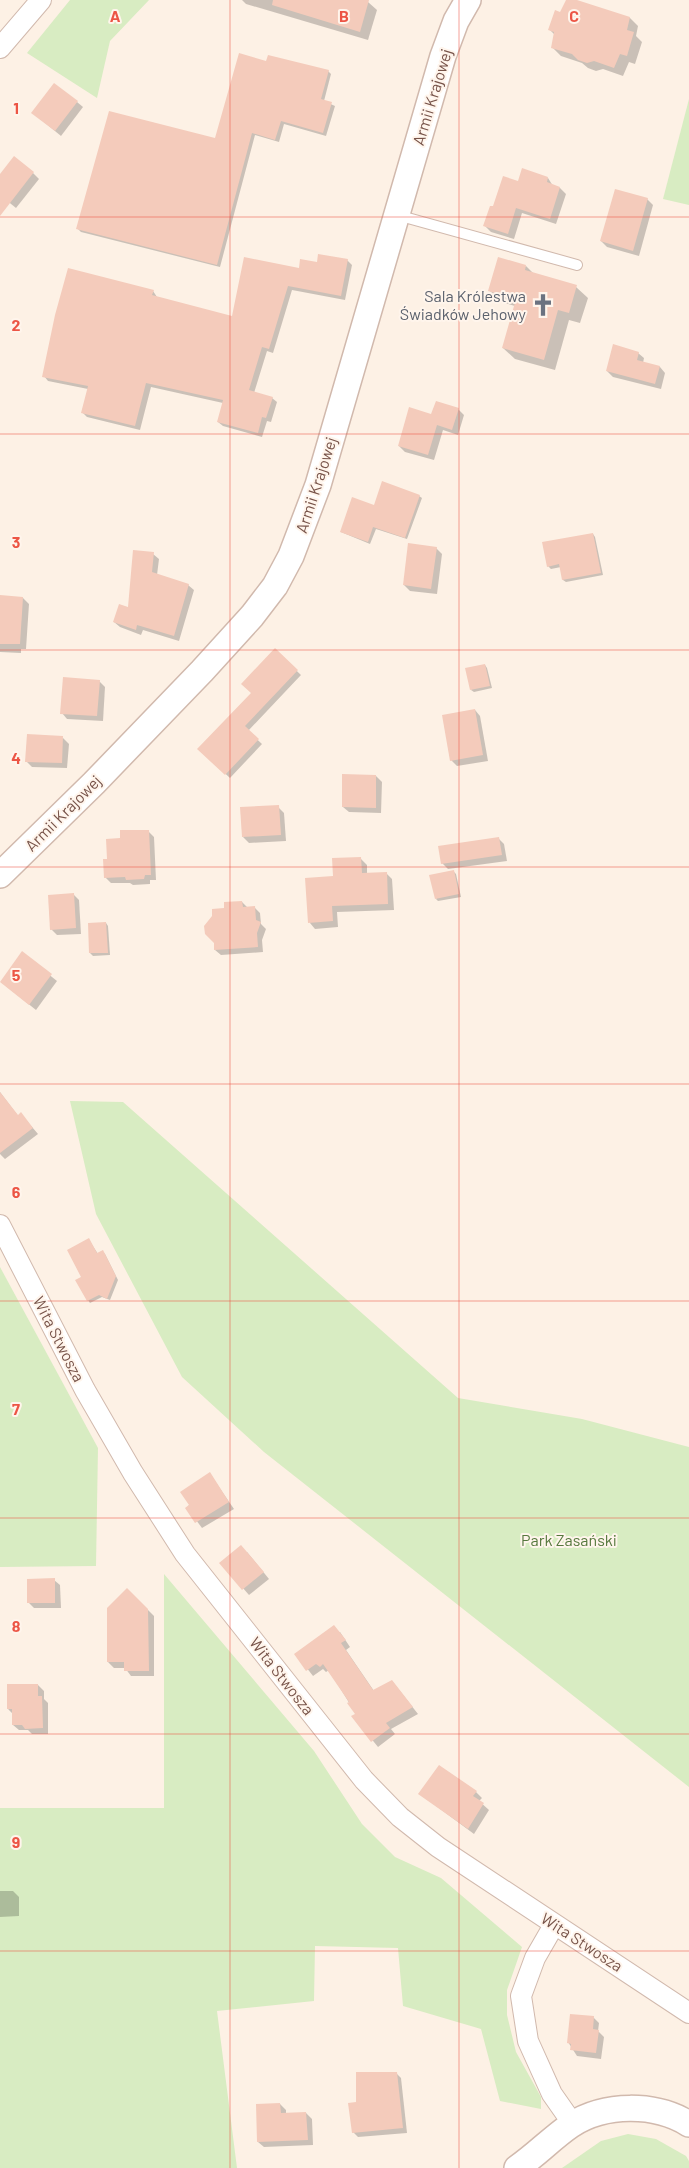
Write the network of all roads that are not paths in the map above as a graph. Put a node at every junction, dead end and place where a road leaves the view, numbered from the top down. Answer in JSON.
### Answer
{"nodes":[{"id":1,"x":41,"y":0,"type":"edge"},
{"id":2,"x":468,"y":0,"type":"edge"},
{"id":3,"x":0,"y":48,"type":"edge"},
{"id":4,"x":397,"y":214,"type":"junction"},
{"id":5,"x":577,"y":265,"type":"dead end"},
{"id":6,"x":0,"y":875,"type":"edge"},
{"id":7,"x":0,"y":1226,"type":"edge"},
{"id":8,"x":554,"y":1925,"type":"junction"},
{"id":9,"x":689,"y":2013,"type":"edge"},
{"id":10,"x":573,"y":2124,"type":"junction"},
{"id":11,"x":689,"y":2124,"type":"edge"},
{"id":12,"x":517,"y":2168,"type":"edge"}],
"edges":[{"from":1,"to":3,"type":"street"},
{"from":2,"to":4,"type":"street","name":"Armii Krajowej"},
{"from":4,"to":5,"type":"lane"},
{"from":4,"to":6,"type":"street","name":"Armii Krajowej"},
{"from":7,"to":8,"type":"street","name":"Wita Stwosza"},
{"from":8,"to":9,"type":"street","name":"Wita Stwosza"},
{"from":8,"to":10,"type":"street"},
{"from":10,"to":11,"type":"street"},
{"from":10,"to":12,"type":"street"}]}
